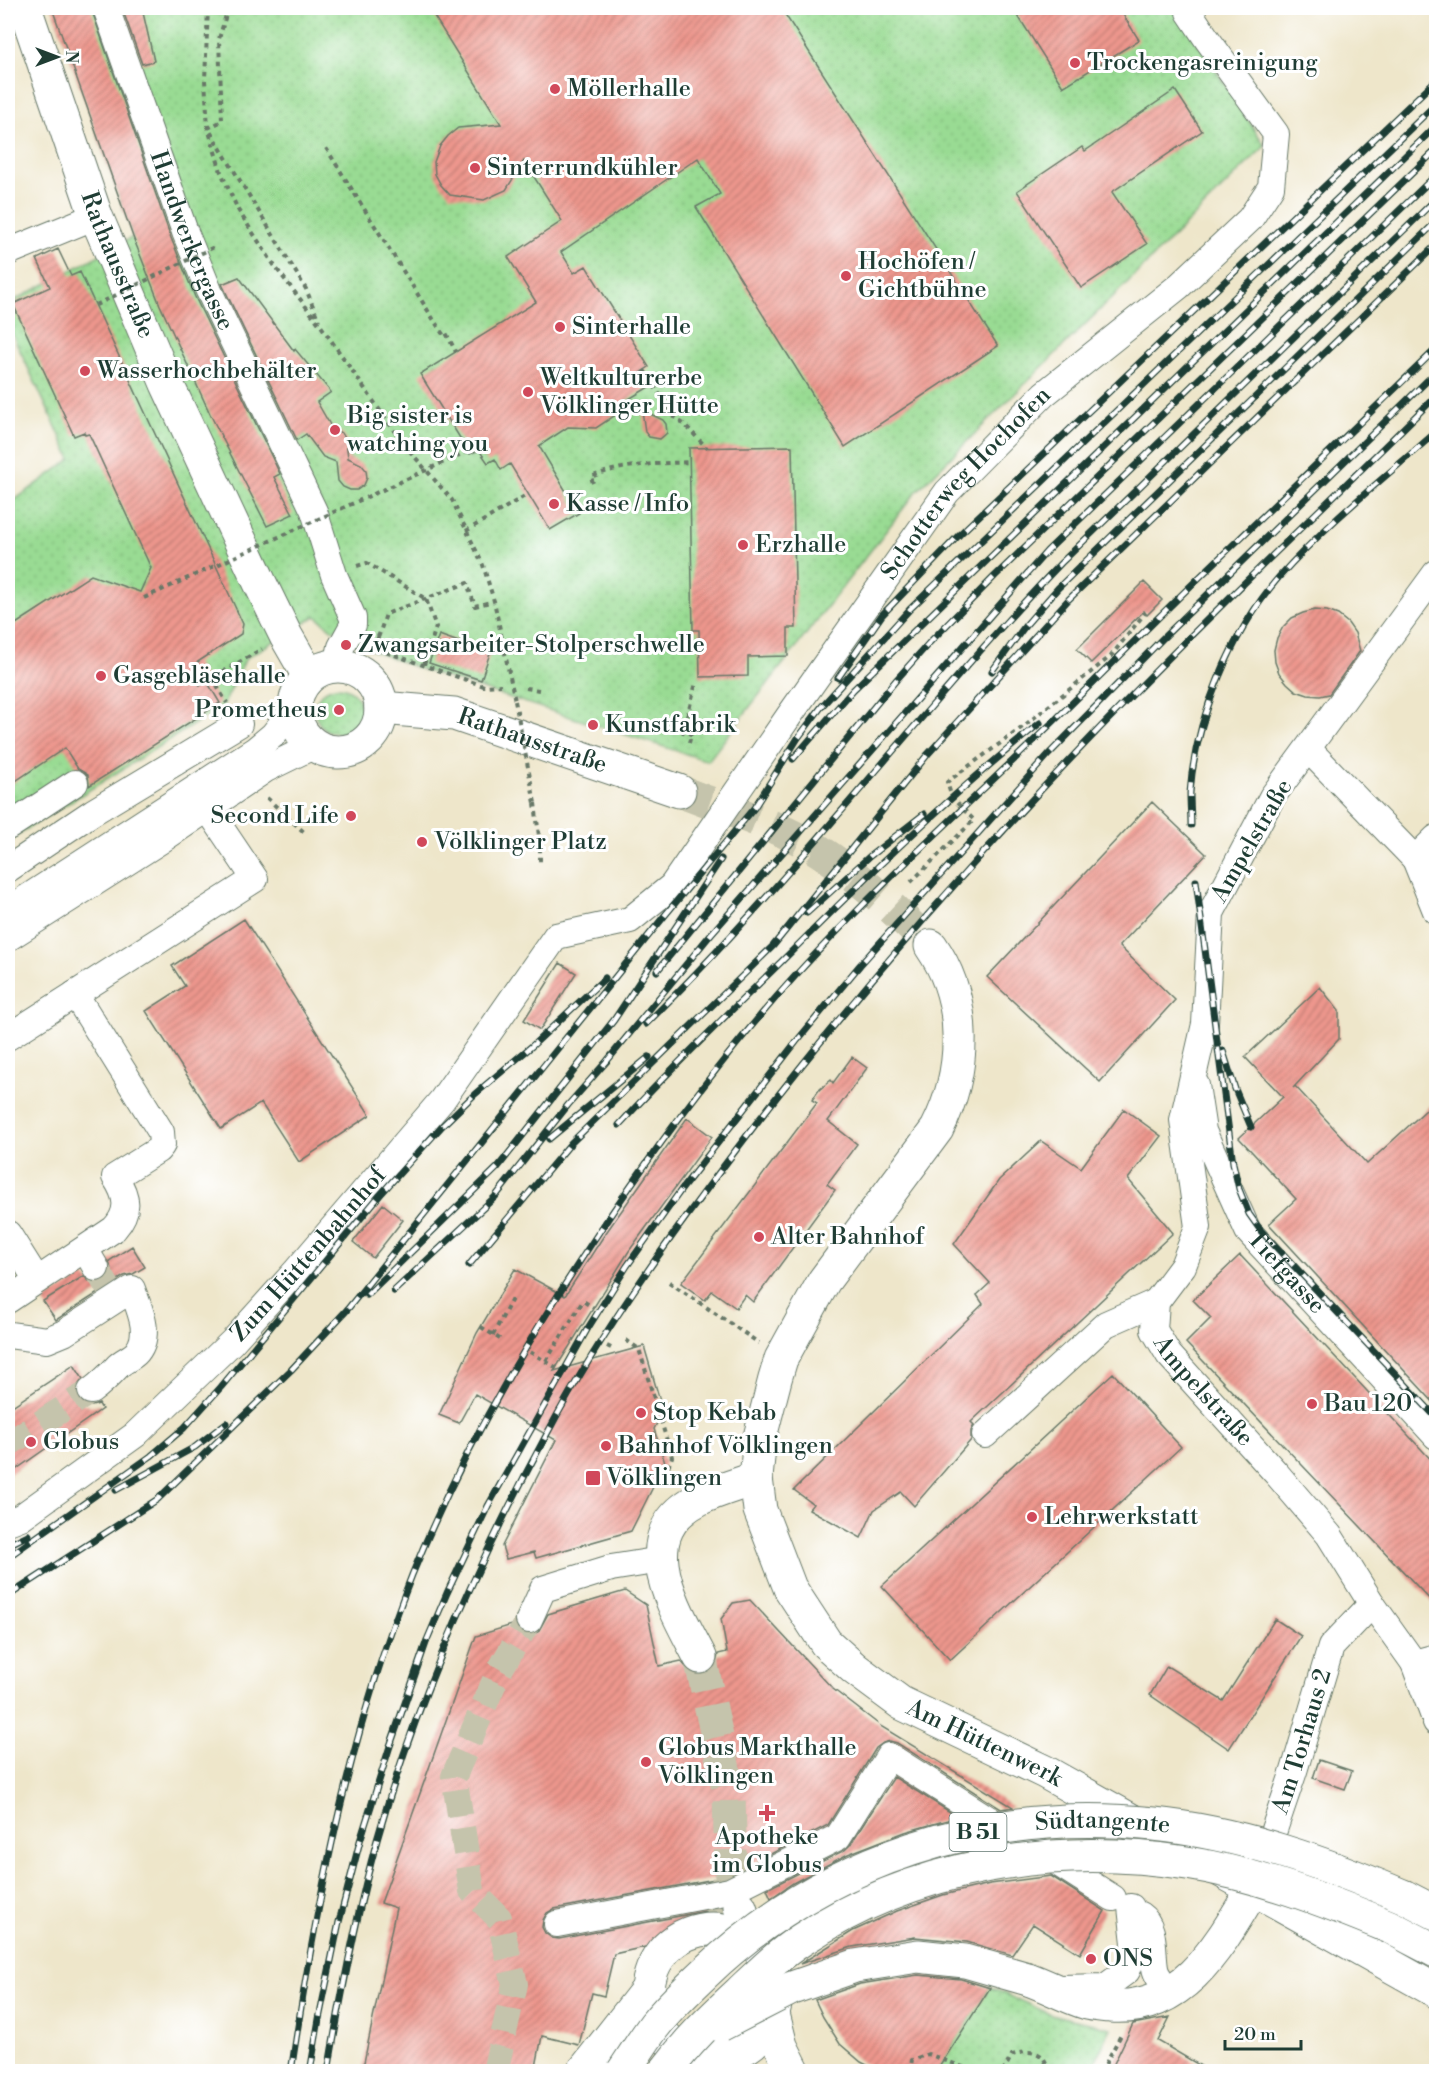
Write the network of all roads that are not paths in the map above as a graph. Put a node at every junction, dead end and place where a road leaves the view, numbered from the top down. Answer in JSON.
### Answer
{"nodes":[{"id":1,"x":25,"y":8,"type":"edge"},
{"id":2,"x":106,"y":8,"type":"edge"},
{"id":3,"x":1192,"y":9,"type":"edge"},
{"id":4,"x":96,"y":216,"type":"junction"},
{"id":5,"x":8,"y":252,"type":"edge"},
{"id":6,"x":1437,"y":573,"type":"edge"},
{"id":7,"x":323,"y":671,"type":"junction"},
{"id":8,"x":294,"y":708,"type":"junction"},
{"id":9,"x":381,"y":708,"type":"junction"},
{"id":10,"x":239,"y":724,"type":"dead end"},
{"id":11,"x":313,"y":746,"type":"junction"},
{"id":12,"x":1308,"y":749,"type":"junction"},
{"id":13,"x":75,"y":783,"type":"dead end"},
{"id":14,"x":679,"y":791,"type":"tunnel mouth"},
{"id":15,"x":208,"y":809,"type":"junction"},
{"id":16,"x":8,"y":827,"type":"edge"},
{"id":17,"x":1437,"y":838,"type":"edge"},
{"id":18,"x":1415,"y":859,"type":"junction"},
{"id":19,"x":8,"y":869,"type":"edge"},
{"id":20,"x":8,"y":910,"type":"edge"},
{"id":21,"x":1437,"y":911,"type":"edge"},
{"id":22,"x":556,"y":936,"type":"joint"},
{"id":23,"x":8,"y":938,"type":"edge"},
{"id":24,"x":931,"y":946,"type":"tunnel mouth"},
{"id":25,"x":75,"y":994,"type":"junction"},
{"id":26,"x":8,"y":1037,"type":"edge"},
{"id":27,"x":1194,"y":1073,"type":"junction"},
{"id":28,"x":8,"y":1234,"type":"edge"},
{"id":29,"x":108,"y":1279,"type":"junction"},
{"id":30,"x":37,"y":1280,"type":"junction"},
{"id":31,"x":8,"y":1300,"type":"edge"},
{"id":32,"x":1156,"y":1302,"type":"junction"},
{"id":33,"x":8,"y":1341,"type":"edge"},
{"id":34,"x":86,"y":1384,"type":"tunnel mouth"},
{"id":35,"x":986,"y":1435,"type":"dead end"},
{"id":36,"x":1437,"y":1436,"type":"edge"},
{"id":37,"x":756,"y":1478,"type":"junction"},
{"id":38,"x":8,"y":1522,"type":"edge"},
{"id":39,"x":661,"y":1560,"type":"junction"},
{"id":40,"x":1372,"y":1604,"type":"junction"},
{"id":41,"x":529,"y":1620,"type":"tunnel mouth"},
{"id":42,"x":700,"y":1657,"type":"tunnel mouth"},
{"id":43,"x":1425,"y":1660,"type":"edge"},
{"id":44,"x":1437,"y":1722,"type":"edge"},
{"id":45,"x":1253,"y":1889,"type":"junction"},
{"id":46,"x":1122,"y":1903,"type":"junction"},
{"id":47,"x":1437,"y":1913,"type":"edge"},
{"id":48,"x":716,"y":1917,"type":"junction"},
{"id":49,"x":557,"y":1924,"type":"dead end"},
{"id":50,"x":752,"y":1942,"type":"junction"},
{"id":51,"x":1437,"y":1951,"type":"edge"},
{"id":52,"x":1041,"y":1983,"type":"junction"},
{"id":53,"x":648,"y":1989,"type":"junction"},
{"id":54,"x":1437,"y":1991,"type":"edge"},
{"id":55,"x":1170,"y":1992,"type":"junction"},
{"id":56,"x":773,"y":2013,"type":"junction"},
{"id":57,"x":681,"y":2059,"type":"edge"},
{"id":58,"x":743,"y":2062,"type":"edge"},
{"id":59,"x":582,"y":2072,"type":"edge"},
{"id":60,"x":623,"y":2072,"type":"edge"},
{"id":61,"x":794,"y":2072,"type":"edge"}],
"edges":[{"from":1,"to":4,"type":"main road","name":"Rathausstraße"},
{"from":2,"to":7,"type":"lane","name":"Handwerkergasse"},
{"from":3,"to":22,"type":"lane","name":"Schotterweg Hochofen"},
{"from":4,"to":5,"type":"lane"},
{"from":4,"to":7,"type":"main road","name":"Rathausstraße"},
{"from":6,"to":12,"type":"lane","name":"Ampelstraße"},
{"from":7,"to":8,"type":"main road"},
{"from":7,"to":9,"type":"main road"},
{"from":8,"to":11,"type":"main road"},
{"from":8,"to":20,"type":"lane"},
{"from":9,"to":11,"type":"main road"},
{"from":9,"to":14,"type":"main road","name":"Rathausstraße"},
{"from":10,"to":19,"type":"lane"},
{"from":11,"to":15,"type":"lane"},
{"from":12,"to":18,"type":"lane"},
{"from":12,"to":27,"type":"lane","name":"Ampelstraße"},
{"from":13,"to":16,"type":"lane"},
{"from":15,"to":23,"type":"lane"},
{"from":15,"to":25,"type":"lane"},
{"from":17,"to":18,"type":"lane"},
{"from":18,"to":21,"type":"lane"},
{"from":22,"to":38,"type":"lane","name":"Zum Hüttenbahnhof"},
{"from":24,"to":37,"type":"main road"},
{"from":25,"to":26,"type":"lane"},
{"from":25,"to":29,"type":"lane"},
{"from":27,"to":32,"type":"lane","name":"Ampelstraße"},
{"from":27,"to":36,"type":"lane","name":"Tiefgasse"},
{"from":28,"to":30,"type":"lane"},
{"from":29,"to":30,"type":"lane"},
{"from":29,"to":33,"type":"lane"},
{"from":29,"to":34,"type":"lane"},
{"from":30,"to":31,"type":"lane"},
{"from":32,"to":35,"type":"lane"},
{"from":32,"to":40,"type":"lane","name":"Ampelstraße"},
{"from":37,"to":39,"type":"main road"},
{"from":37,"to":45,"type":"main road","name":"Am Hüttenwerk"},
{"from":39,"to":41,"type":"lane"},
{"from":39,"to":42,"type":"main road"},
{"from":40,"to":43,"type":"lane","name":"Ampelstraße"},
{"from":40,"to":45,"type":"lane","name":"Am Torhaus 2"},
{"from":43,"to":44,"type":"lane","name":"Ampelstraße"},
{"from":45,"to":54,"type":"main road","name":"Am Hüttenwerk"},
{"from":45,"to":55,"type":"main road"},
{"from":46,"to":49,"type":"lane"},
{"from":46,"to":52,"type":"lane"},
{"from":46,"to":55,"type":"lane"},
{"from":47,"to":60,"type":"main road","name":"Südtangente","number":"B 51","bridge":true},
{"from":48,"to":50,"type":"main road"},
{"from":48,"to":50,"type":"main road"},
{"from":48,"to":53,"type":"main road"},
{"from":50,"to":56,"type":"main road"},
{"from":51,"to":57,"type":"main road","name":"Südtangente","number":"B 51","bridge":true},
{"from":52,"to":55,"type":"main road"},
{"from":52,"to":57,"type":"main road","bridge":true},
{"from":53,"to":57,"type":"main road"},
{"from":53,"to":59,"type":"main road"},
{"from":56,"to":58,"type":"main road"},
{"from":56,"to":61,"type":"main road"},
{"from":57,"to":58,"type":"main road"}]}
